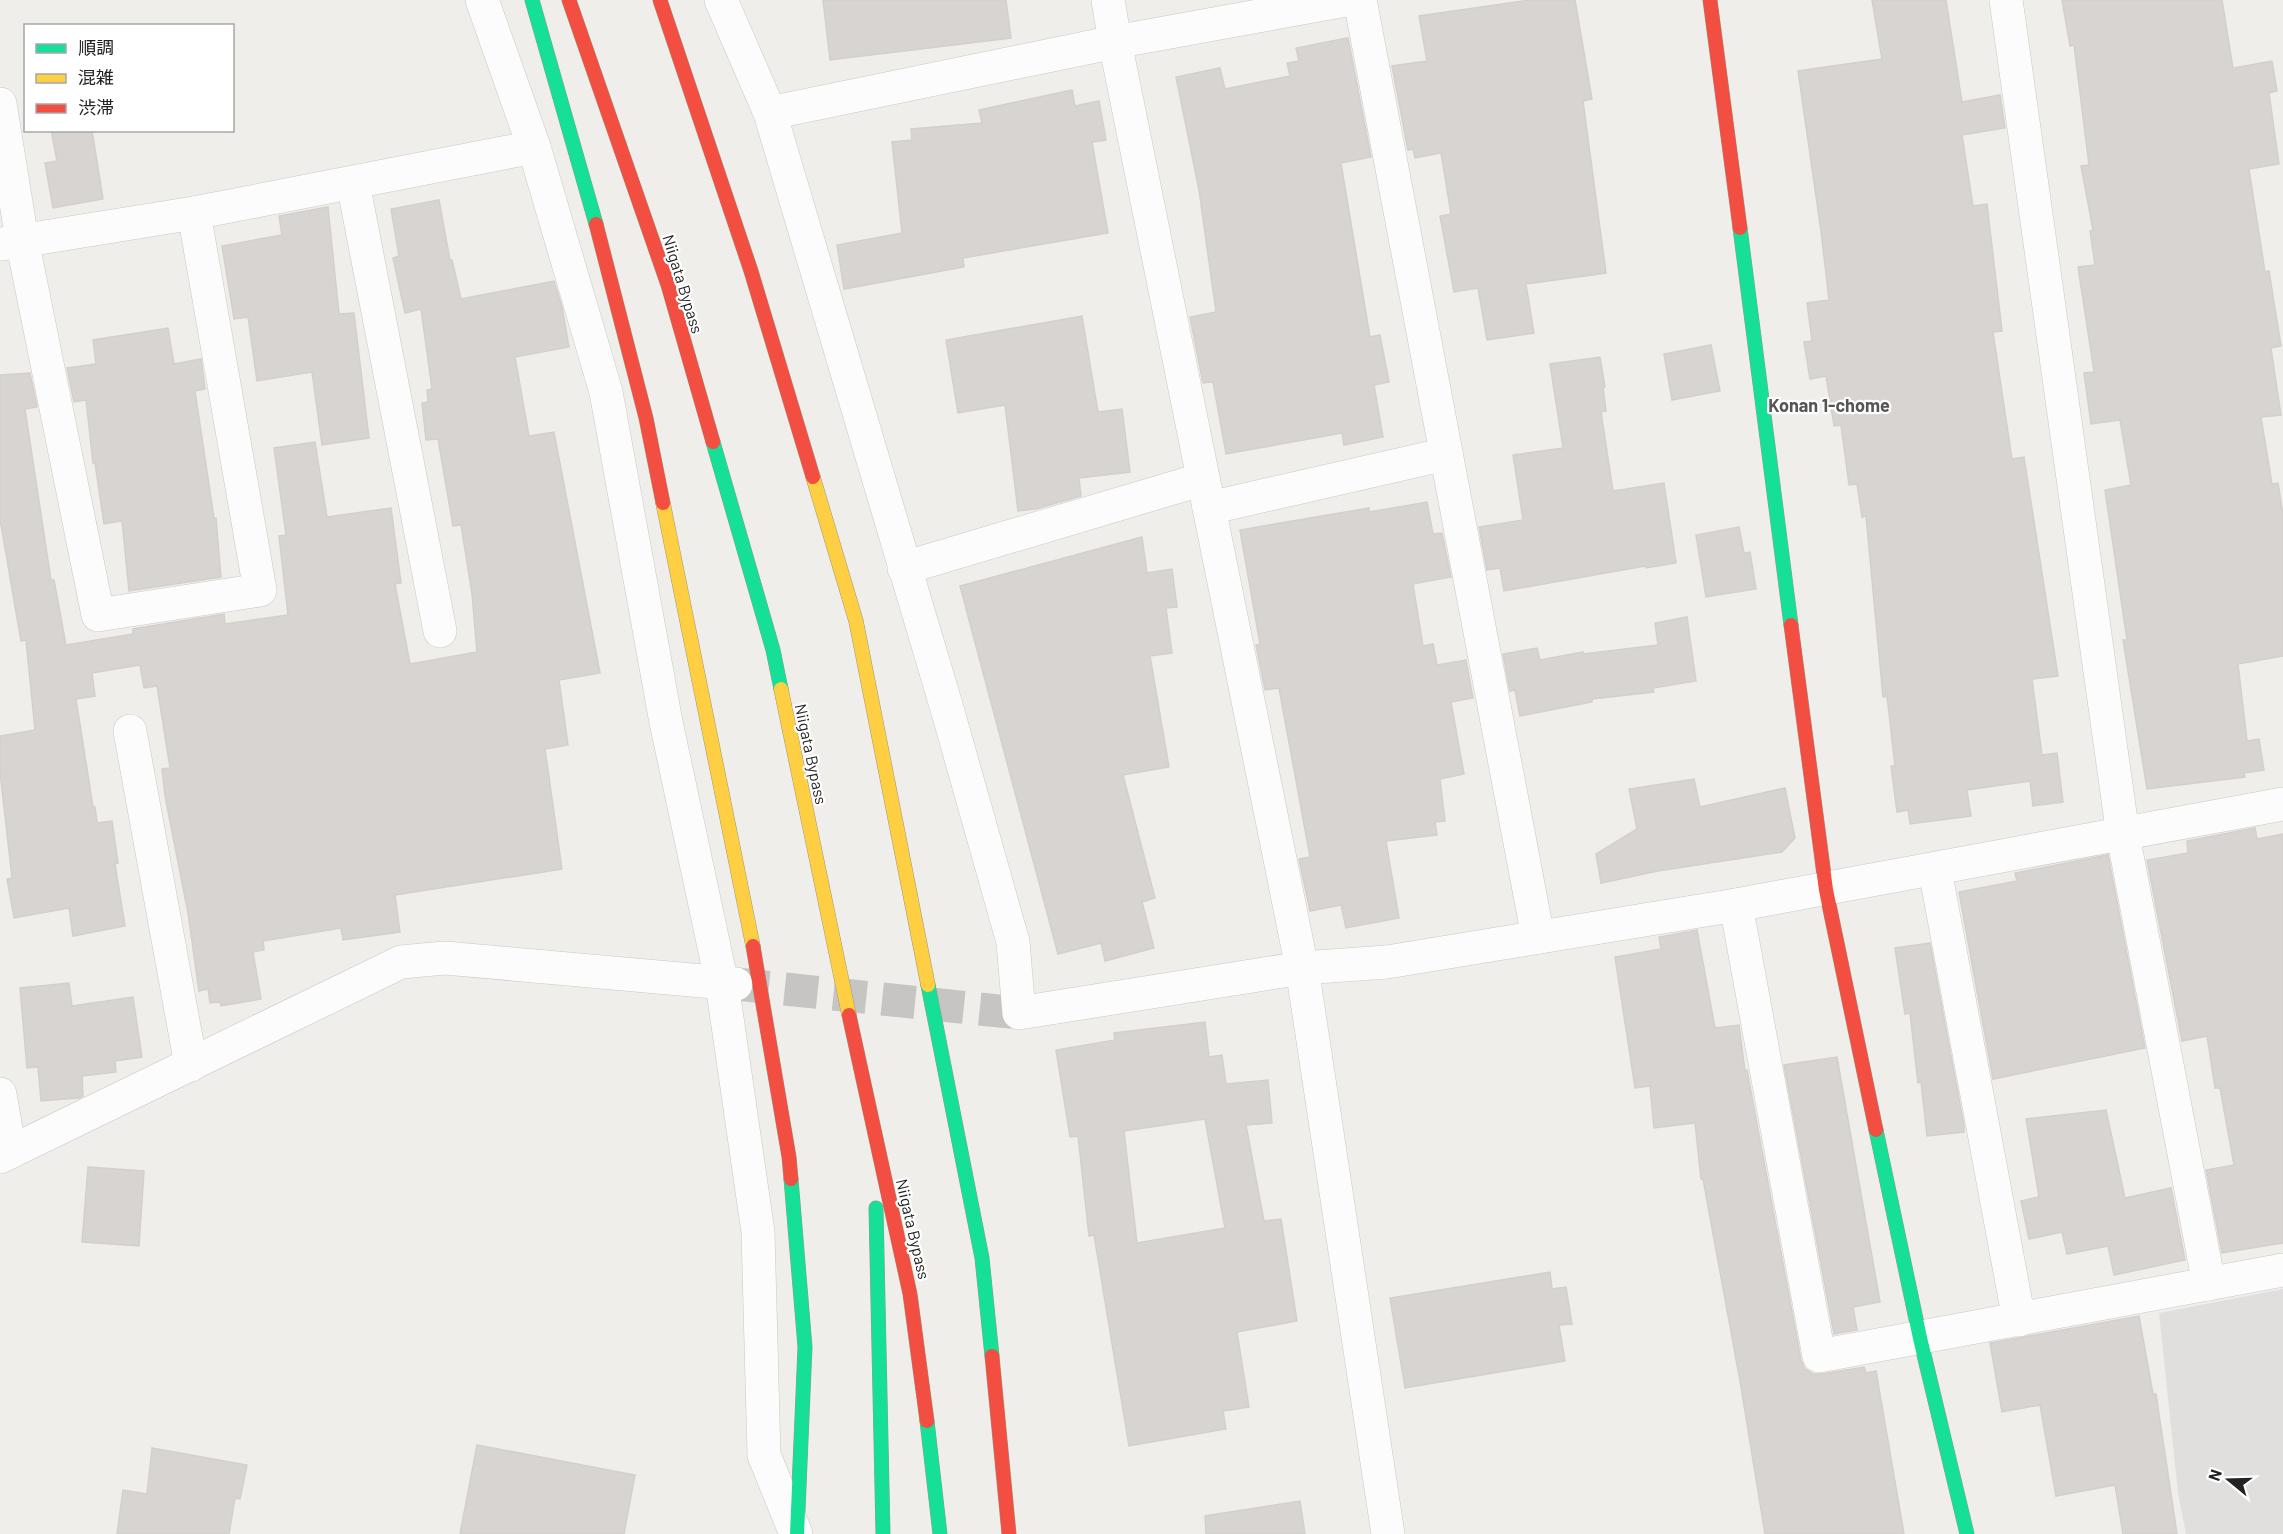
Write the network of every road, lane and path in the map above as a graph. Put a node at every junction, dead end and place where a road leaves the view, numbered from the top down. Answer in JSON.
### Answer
{"nodes":[{"id":1,"x":482,"y":0,"type":"edge"},
{"id":2,"x":531,"y":0,"type":"edge"},
{"id":3,"x":569,"y":0,"type":"edge"},
{"id":4,"x":660,"y":0,"type":"edge"},
{"id":5,"x":721,"y":0,"type":"edge"},
{"id":6,"x":1108,"y":0,"type":"edge"},
{"id":7,"x":1346,"y":0,"type":"edge"},
{"id":8,"x":1360,"y":0,"type":"edge"},
{"id":9,"x":1710,"y":0,"type":"edge"},
{"id":10,"x":2006,"y":0,"type":"edge"},
{"id":11,"x":1114,"y":42,"type":"junction"},
{"id":12,"x":0,"y":104,"type":"edge"},
{"id":13,"x":770,"y":112,"type":"junction"},
{"id":14,"x":534,"y":147,"type":"junction"},
{"id":15,"x":353,"y":183,"type":"junction"},
{"id":16,"x":194,"y":213,"type":"junction"},
{"id":17,"x":11,"y":242,"type":"edge"},
{"id":18,"x":1446,"y":454,"type":"junction"},
{"id":19,"x":1206,"y":494,"type":"junction"},
{"id":20,"x":904,"y":568,"type":"junction"},
{"id":21,"x":440,"y":631,"type":"dead end"},
{"id":22,"x":130,"y":731,"type":"dead end"},
{"id":23,"x":2283,"y":804,"type":"edge"},
{"id":24,"x":2122,"y":835,"type":"junction"},
{"id":25,"x":1935,"y":870,"type":"junction"},
{"id":26,"x":1826,"y":890,"type":"junction"},
{"id":27,"x":1736,"y":905,"type":"junction"},
{"id":28,"x":1538,"y":937,"type":"junction"},
{"id":29,"x":1302,"y":968,"type":"junction"},
{"id":30,"x":729,"y":984,"type":"junction"},
{"id":31,"x":191,"y":1065,"type":"junction"},
{"id":32,"x":0,"y":1094,"type":"edge"},
{"id":33,"x":875,"y":1137,"type":"junction"},
{"id":34,"x":5,"y":1155,"type":"edge"},
{"id":35,"x":2283,"y":1270,"type":"edge"},
{"id":36,"x":2209,"y":1284,"type":"junction"},
{"id":37,"x":2019,"y":1320,"type":"junction"},
{"id":38,"x":1920,"y":1338,"type":"junction"},
{"id":39,"x":797,"y":1534,"type":"edge"},
{"id":40,"x":883,"y":1534,"type":"edge"},
{"id":41,"x":940,"y":1534,"type":"edge"},
{"id":42,"x":1009,"y":1534,"type":"edge"},
{"id":43,"x":1388,"y":1534,"type":"edge"},
{"id":44,"x":1967,"y":1534,"type":"edge"}],
"edges":[{"from":1,"to":14,"type":"street"},
{"from":2,"to":39,"type":"main road"},
{"from":3,"to":33,"type":"main road","name":"Niigata Bypass"},
{"from":4,"to":42,"type":"main road"},
{"from":5,"to":13,"type":"street"},
{"from":6,"to":11,"type":"street"},
{"from":7,"to":11,"type":"street"},
{"from":8,"to":18,"type":"street"},
{"from":9,"to":26,"type":"main road"},
{"from":10,"to":24,"type":"street"},
{"from":11,"to":13,"type":"street"},
{"from":11,"to":19,"type":"street"},
{"from":12,"to":17,"type":"street"},
{"from":13,"to":20,"type":"street"},
{"from":14,"to":15,"type":"street"},
{"from":14,"to":30,"type":"street"},
{"from":15,"to":16,"type":"street"},
{"from":15,"to":21,"type":"street"},
{"from":16,"to":17,"type":"street"},
{"from":16,"to":17,"type":"street"},
{"from":18,"to":19,"type":"street"},
{"from":18,"to":28,"type":"street"},
{"from":19,"to":20,"type":"street"},
{"from":19,"to":29,"type":"street"},
{"from":20,"to":29,"type":"street"},
{"from":22,"to":31,"type":"street"},
{"from":23,"to":24,"type":"street"},
{"from":24,"to":25,"type":"street"},
{"from":24,"to":36,"type":"street"},
{"from":25,"to":26,"type":"street"},
{"from":25,"to":37,"type":"street"},
{"from":26,"to":27,"type":"street"},
{"from":26,"to":38,"type":"main road"},
{"from":27,"to":28,"type":"street"},
{"from":27,"to":38,"type":"street"},
{"from":28,"to":29,"type":"street"},
{"from":29,"to":43,"type":"street"},
{"from":30,"to":31,"type":"street"},
{"from":30,"to":39,"type":"street"},
{"from":31,"to":34,"type":"street"},
{"from":32,"to":34,"type":"street"},
{"from":33,"to":40,"type":"main road"},
{"from":33,"to":41,"type":"main road","name":"Niigata Bypass"},
{"from":35,"to":36,"type":"street"},
{"from":36,"to":37,"type":"street"},
{"from":37,"to":38,"type":"street"},
{"from":38,"to":44,"type":"main road"}]}
